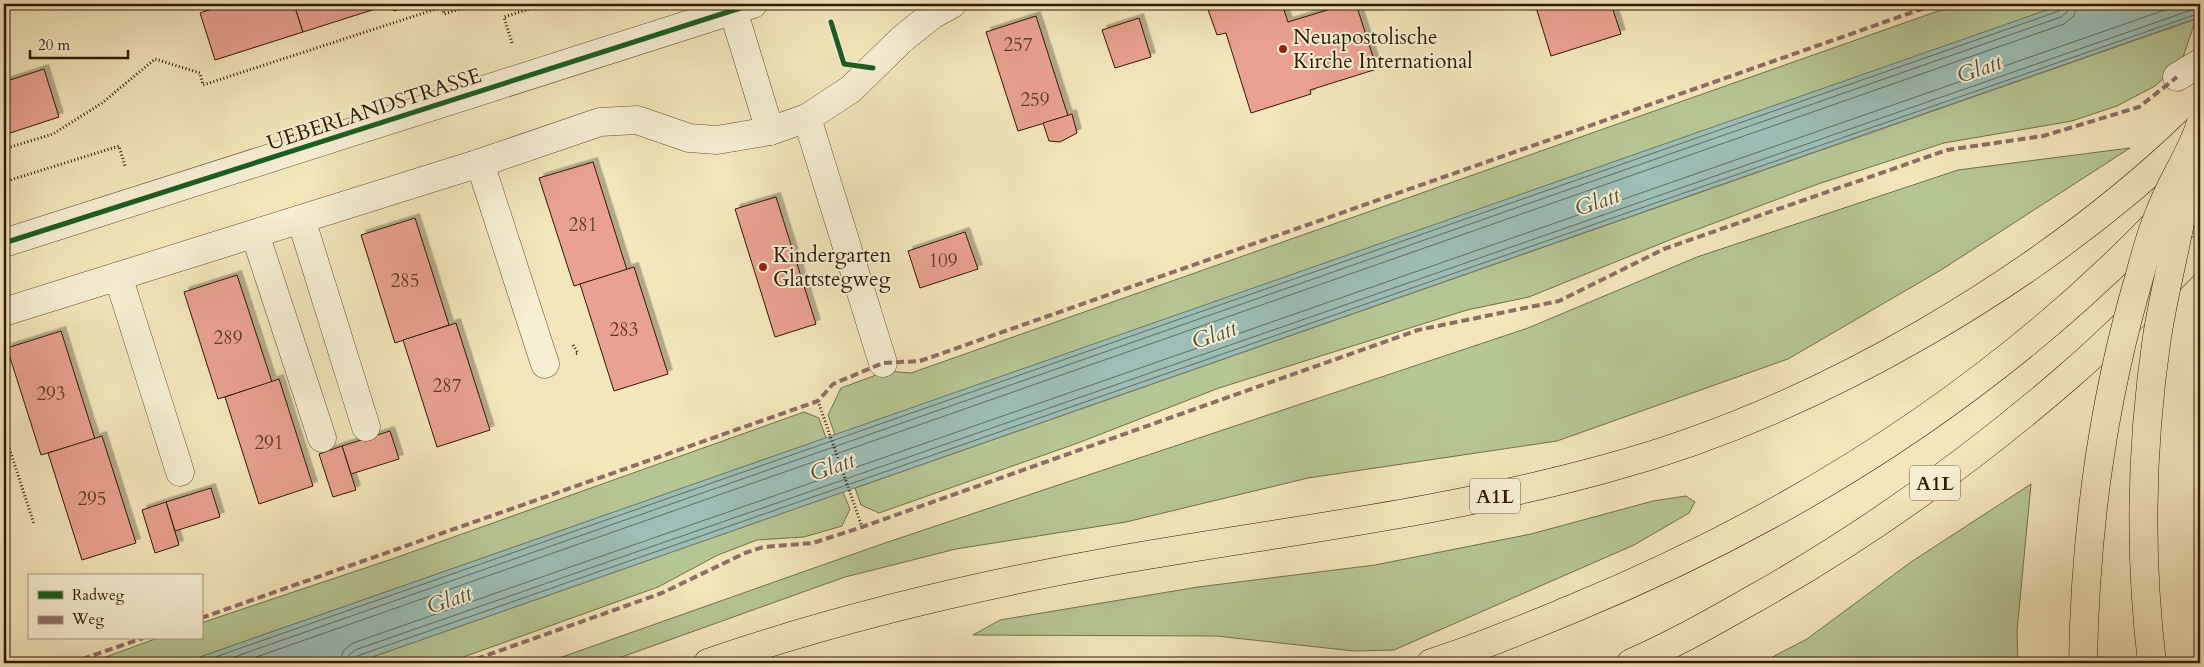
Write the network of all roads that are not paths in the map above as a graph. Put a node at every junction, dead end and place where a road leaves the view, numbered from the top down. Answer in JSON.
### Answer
{"nodes":[{"id":1,"x":952,"y":4,"type":"edge"},
{"id":2,"x":743,"y":7,"type":"edge"},
{"id":3,"x":2200,"y":63,"type":"edge"},
{"id":4,"x":2177,"y":77,"type":"dead end"},
{"id":5,"x":806,"y":118,"type":"junction"},
{"id":6,"x":770,"y":131,"type":"junction"},
{"id":7,"x":2197,"y":135,"type":"edge"},
{"id":8,"x":480,"y":163,"type":"junction"},
{"id":9,"x":2200,"y":176,"type":"edge"},
{"id":10,"x":301,"y":219,"type":"junction"},
{"id":11,"x":255,"y":234,"type":"junction"},
{"id":12,"x":4,"y":243,"type":"edge"},
{"id":13,"x":2200,"y":249,"type":"edge"},
{"id":14,"x":118,"y":276,"type":"junction"},
{"id":15,"x":4,"y":312,"type":"edge"},
{"id":16,"x":883,"y":363,"type":"dead end"},
{"id":17,"x":544,"y":364,"type":"dead end"},
{"id":18,"x":366,"y":427,"type":"dead end"},
{"id":19,"x":322,"y":438,"type":"dead end"},
{"id":20,"x":180,"y":472,"type":"dead end"},
{"id":21,"x":708,"y":663,"type":"edge"},
{"id":22,"x":1431,"y":663,"type":"edge"},
{"id":23,"x":1631,"y":663,"type":"edge"},
{"id":24,"x":2083,"y":663,"type":"edge"},
{"id":25,"x":2152,"y":663,"type":"edge"}],
"edges":[{"from":1,"to":5,"type":"street"},
{"from":2,"to":6,"type":"street"},
{"from":2,"to":12,"type":"street","name":"UEBERLANDSTRASSE"},
{"from":3,"to":4,"type":"street"},
{"from":5,"to":6,"type":"street"},
{"from":5,"to":16,"type":"street"},
{"from":6,"to":8,"type":"street"},
{"from":7,"to":21,"type":"highway","number":"A1L"},
{"from":7,"to":24,"type":"highway","bridge":true},
{"from":7,"to":25,"type":"highway","bridge":true},
{"from":8,"to":10,"type":"street"},
{"from":8,"to":17,"type":"street"},
{"from":9,"to":22,"type":"highway","number":"A1L"},
{"from":10,"to":11,"type":"street"},
{"from":10,"to":18,"type":"street"},
{"from":11,"to":14,"type":"street"},
{"from":11,"to":19,"type":"street"},
{"from":13,"to":23,"type":"highway","number":"A1L"},
{"from":14,"to":15,"type":"street"},
{"from":14,"to":20,"type":"street"}]}
